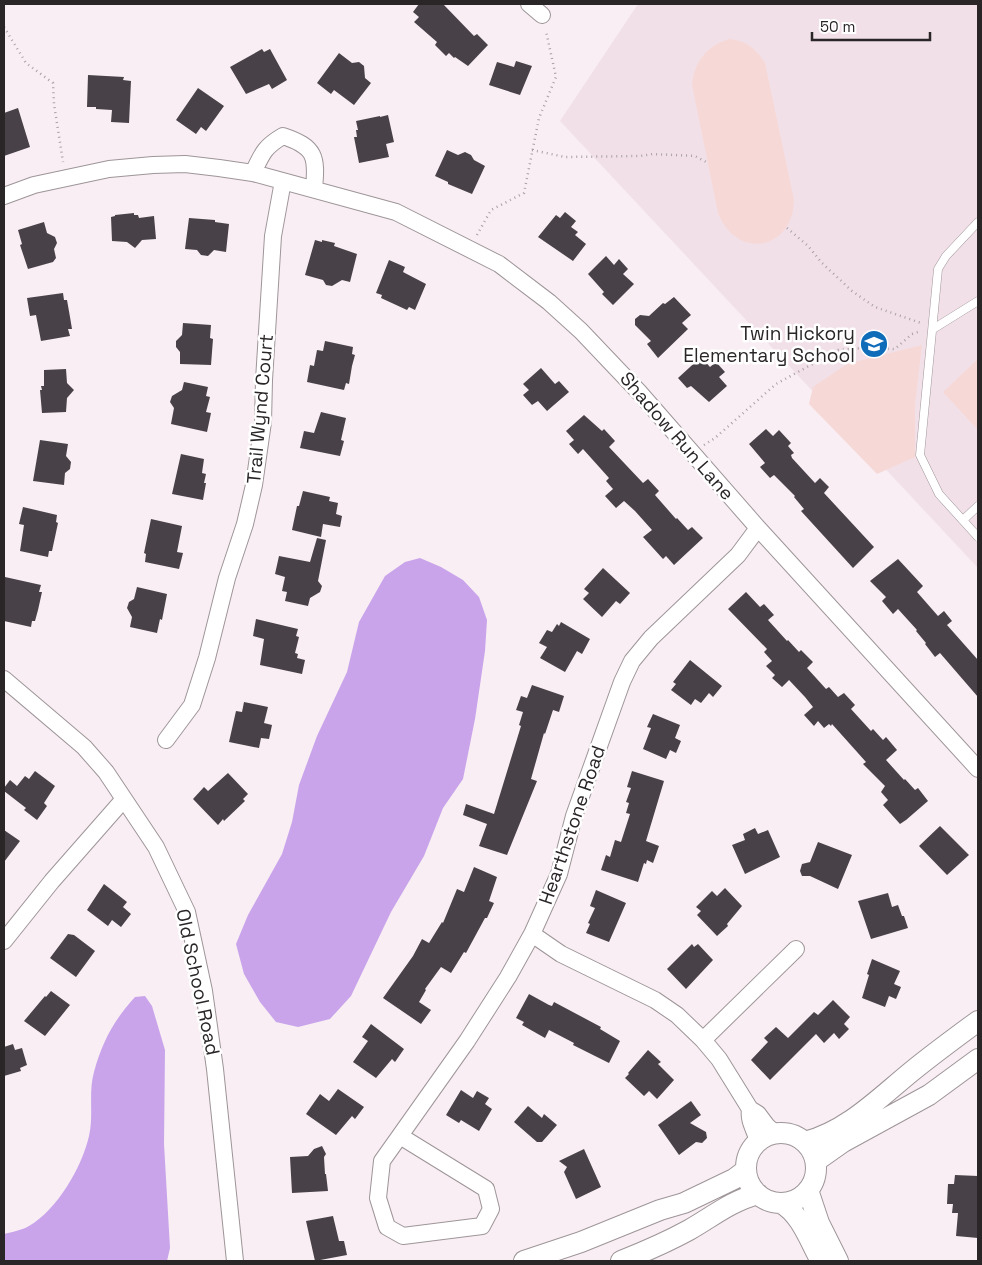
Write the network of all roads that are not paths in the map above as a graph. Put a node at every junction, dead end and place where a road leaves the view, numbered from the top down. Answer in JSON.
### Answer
{"nodes":[{"id":1,"x":529,"y":4,"type":"edge"},
{"id":2,"x":542,"y":14,"type":"road end"},
{"id":3,"x":253,"y":173,"type":"junction"},
{"id":4,"x":283,"y":181,"type":"junction"},
{"id":5,"x":314,"y":189,"type":"junction"},
{"id":6,"x":4,"y":196,"type":"edge"},
{"id":7,"x":978,"y":222,"type":"edge"},
{"id":8,"x":978,"y":301,"type":"edge"},
{"id":9,"x":933,"y":329,"type":"junction"},
{"id":10,"x":978,"y":506,"type":"edge"},
{"id":11,"x":962,"y":520,"type":"junction"},
{"id":12,"x":758,"y":528,"type":"junction"},
{"id":13,"x":978,"y":537,"type":"edge"},
{"id":14,"x":4,"y":679,"type":"edge"},
{"id":15,"x":166,"y":740,"type":"dead end"},
{"id":16,"x":978,"y":769,"type":"edge"},
{"id":17,"x":124,"y":799,"type":"junction"},
{"id":18,"x":532,"y":934,"type":"junction"},
{"id":19,"x":4,"y":940,"type":"edge"},
{"id":20,"x":796,"y":949,"type":"dead end"},
{"id":21,"x":978,"y":1021,"type":"edge"},
{"id":22,"x":703,"y":1040,"type":"junction"},
{"id":23,"x":978,"y":1059,"type":"edge"},
{"id":24,"x":400,"y":1136,"type":"junction"},
{"id":25,"x":766,"y":1137,"type":"junction"},
{"id":26,"x":805,"y":1142,"type":"junction"},
{"id":27,"x":816,"y":1161,"type":"junction"},
{"id":28,"x":746,"y":1170,"type":"junction"},
{"id":29,"x":808,"y":1190,"type":"junction"},
{"id":30,"x":758,"y":1194,"type":"junction"},
{"id":31,"x":782,"y":1203,"type":"junction"},
{"id":32,"x":235,"y":1261,"type":"edge"},
{"id":33,"x":524,"y":1261,"type":"edge"},
{"id":34,"x":621,"y":1261,"type":"edge"},
{"id":35,"x":821,"y":1261,"type":"edge"},
{"id":36,"x":838,"y":1261,"type":"edge"}],
"edges":[{"from":1,"to":2,"type":"street"},
{"from":3,"to":4,"type":"street","name":"Shadow Run Lane"},
{"from":3,"to":5,"type":"street"},
{"from":3,"to":6,"type":"street","name":"Shadow Run Lane"},
{"from":4,"to":5,"type":"street","name":"Shadow Run Lane"},
{"from":4,"to":15,"type":"street","name":"Trail Wynd Court"},
{"from":5,"to":12,"type":"street","name":"Shadow Run Lane"},
{"from":7,"to":9,"type":"lane"},
{"from":8,"to":9,"type":"lane"},
{"from":9,"to":11,"type":"lane"},
{"from":10,"to":11,"type":"lane"},
{"from":11,"to":13,"type":"lane"},
{"from":12,"to":16,"type":"street","name":"Shadow Run Lane"},
{"from":12,"to":18,"type":"street","name":"Hearthstone Road"},
{"from":14,"to":17,"type":"street","name":"Old School Road"},
{"from":17,"to":19,"type":"street"},
{"from":17,"to":32,"type":"street","name":"Old School Road"},
{"from":18,"to":22,"type":"street"},
{"from":18,"to":24,"type":"street","name":"Hearthstone Road"},
{"from":20,"to":22,"type":"street"},
{"from":21,"to":26,"type":"street"},
{"from":22,"to":25,"type":"street"},
{"from":23,"to":27,"type":"street"},
{"from":24,"to":24,"type":"street","name":"Hearthstone Road"},
{"from":25,"to":26,"type":"street"},
{"from":25,"to":28,"type":"street"},
{"from":26,"to":27,"type":"street"},
{"from":27,"to":29,"type":"street"},
{"from":28,"to":30,"type":"street"},
{"from":28,"to":33,"type":"street"},
{"from":29,"to":31,"type":"street"},
{"from":29,"to":36,"type":"street"},
{"from":30,"to":31,"type":"street"},
{"from":30,"to":34,"type":"street"},
{"from":31,"to":35,"type":"street"}]}
